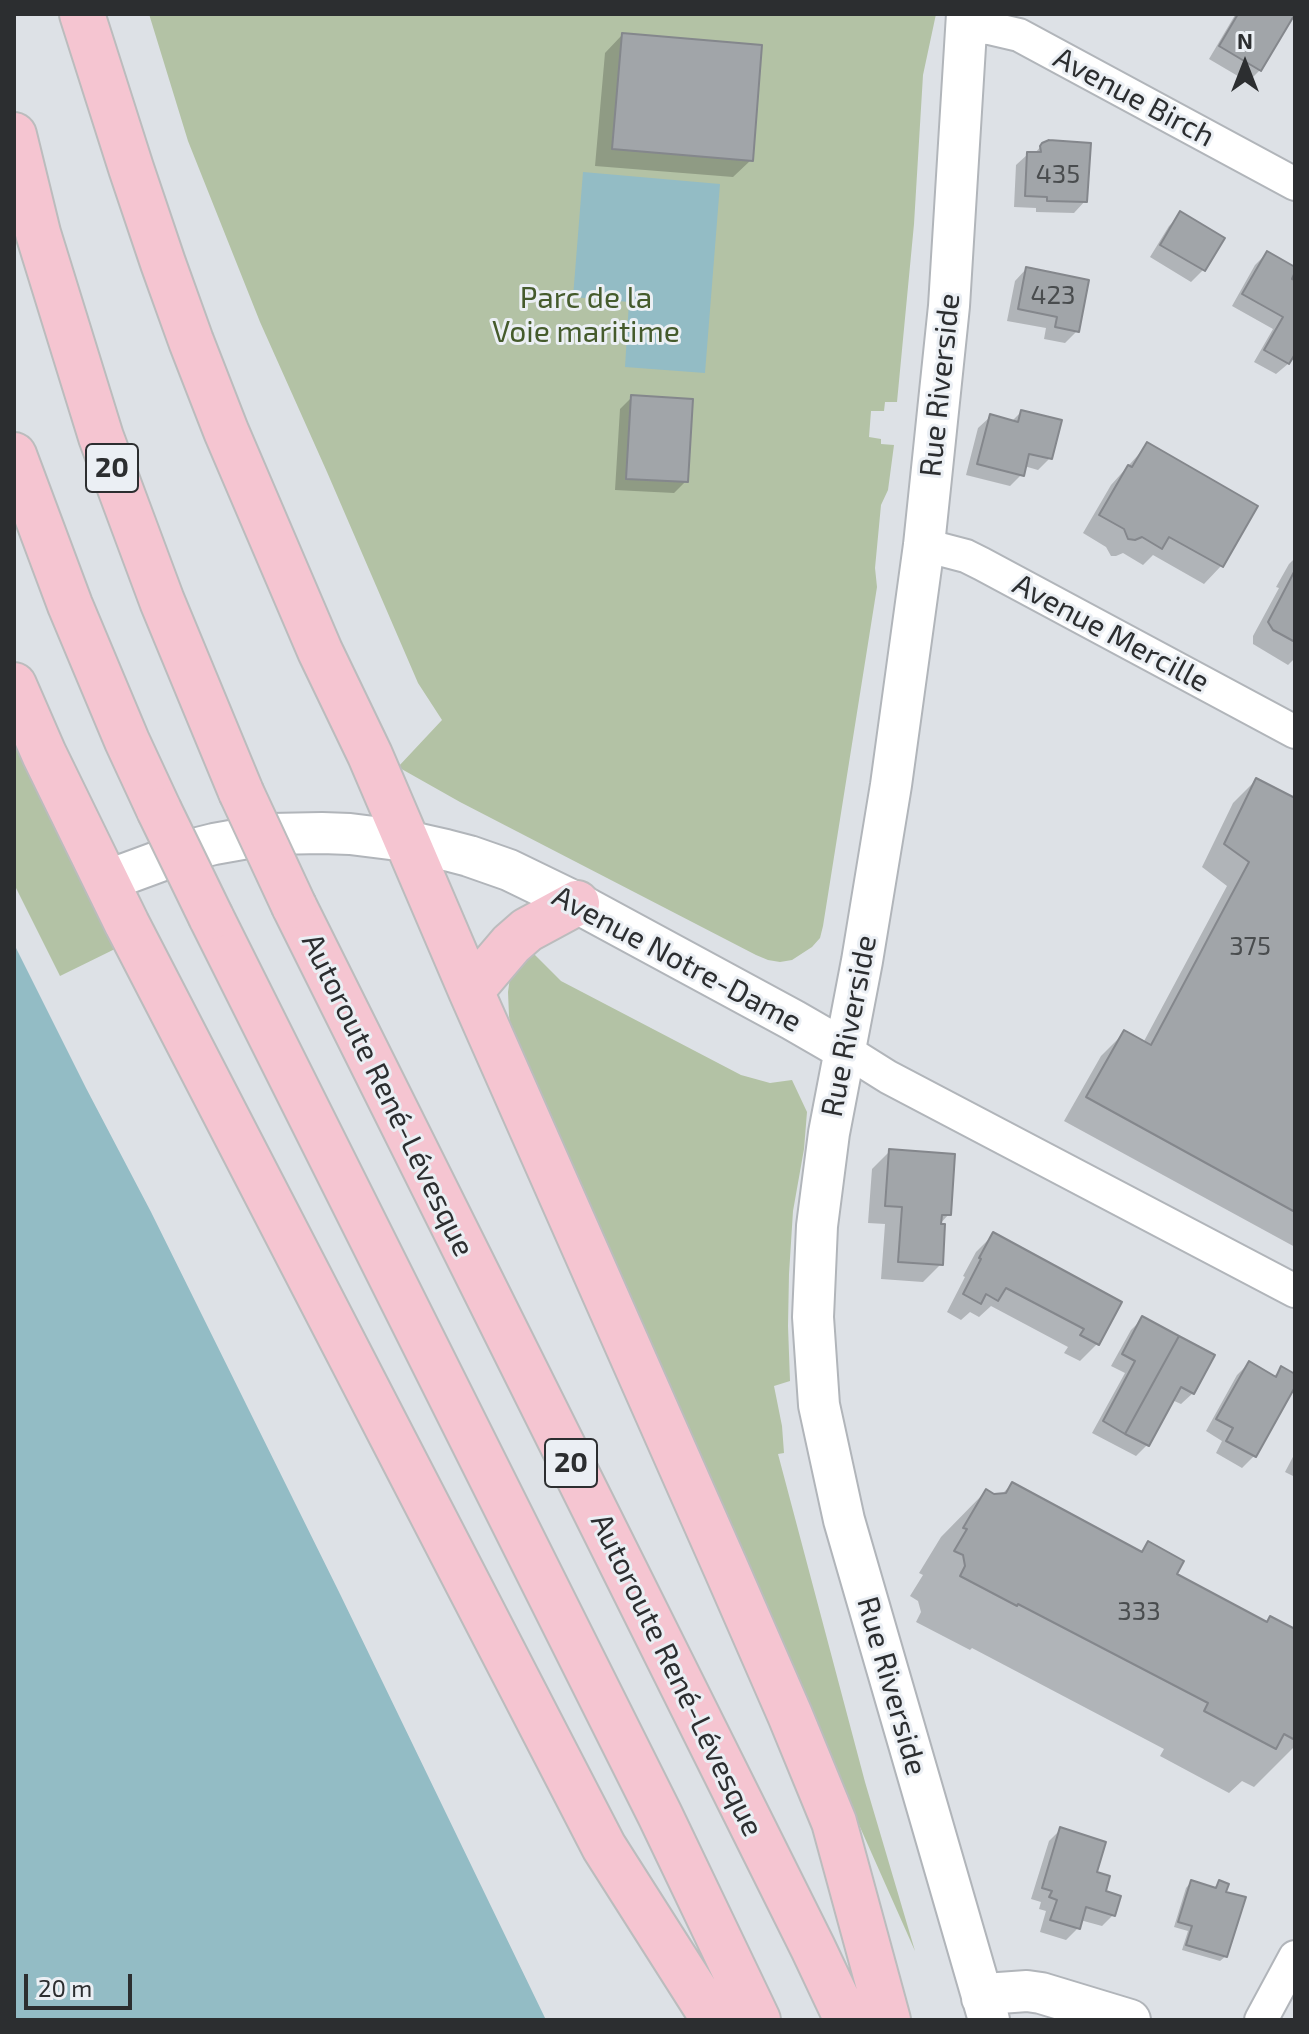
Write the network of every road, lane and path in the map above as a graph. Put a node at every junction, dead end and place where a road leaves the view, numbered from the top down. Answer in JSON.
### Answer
{"nodes":[{"id":1,"x":82,"y":14,"type":"edge"},
{"id":2,"x":967,"y":20,"type":"edge"},
{"id":3,"x":14,"y":135,"type":"edge"},
{"id":4,"x":1295,"y":184,"type":"edge"},
{"id":5,"x":14,"y":455,"type":"edge"},
{"id":6,"x":924,"y":545,"type":"junction"},
{"id":7,"x":14,"y":685,"type":"edge"},
{"id":8,"x":1295,"y":732,"type":"edge"},
{"id":9,"x":406,"y":841,"type":"junction"},
{"id":10,"x":106,"y":881,"type":"junction"},
{"id":11,"x":577,"y":903,"type":"junction"},
{"id":12,"x":471,"y":991,"type":"junction"},
{"id":13,"x":845,"y":1050,"type":"junction"},
{"id":14,"x":1295,"y":1291,"type":"edge"},
{"id":15,"x":1295,"y":1957,"type":"edge"},
{"id":16,"x":986,"y":2009,"type":"edge"},
{"id":17,"x":714,"y":2020,"type":"edge"},
{"id":18,"x":758,"y":2020,"type":"edge"},
{"id":19,"x":847,"y":2020,"type":"edge"},
{"id":20,"x":888,"y":2020,"type":"edge"},
{"id":21,"x":1130,"y":2020,"type":"edge"},
{"id":22,"x":1261,"y":2020,"type":"edge"}],
"edges":[{"from":1,"to":9,"type":"highway"},
{"from":2,"to":4,"type":"street","name":"Avenue Birch"},
{"from":2,"to":6,"type":"street","name":"Rue Riverside"},
{"from":3,"to":19,"type":"highway","name":"Autoroute René-Lévesque","number":"20","bridge":true},
{"from":5,"to":18,"type":"highway","number":"20","bridge":true},
{"from":6,"to":8,"type":"street","name":"Avenue Mercille"},
{"from":6,"to":13,"type":"street","name":"Rue Riverside"},
{"from":7,"to":10,"type":"highway"},
{"from":9,"to":10,"type":"street","name":"Avenue Notre-Dame"},
{"from":9,"to":11,"type":"street","name":"Avenue Notre-Dame"},
{"from":9,"to":12,"type":"highway"},
{"from":10,"to":17,"type":"highway"},
{"from":11,"to":12,"type":"highway"},
{"from":11,"to":13,"type":"street","name":"Avenue Notre-Dame"},
{"from":12,"to":20,"type":"highway"},
{"from":13,"to":14,"type":"street","name":"Avenue Notre-Dame"},
{"from":13,"to":16,"type":"street","name":"Rue Riverside"},
{"from":15,"to":22,"type":"street"},
{"from":16,"to":21,"type":"street"}]}
